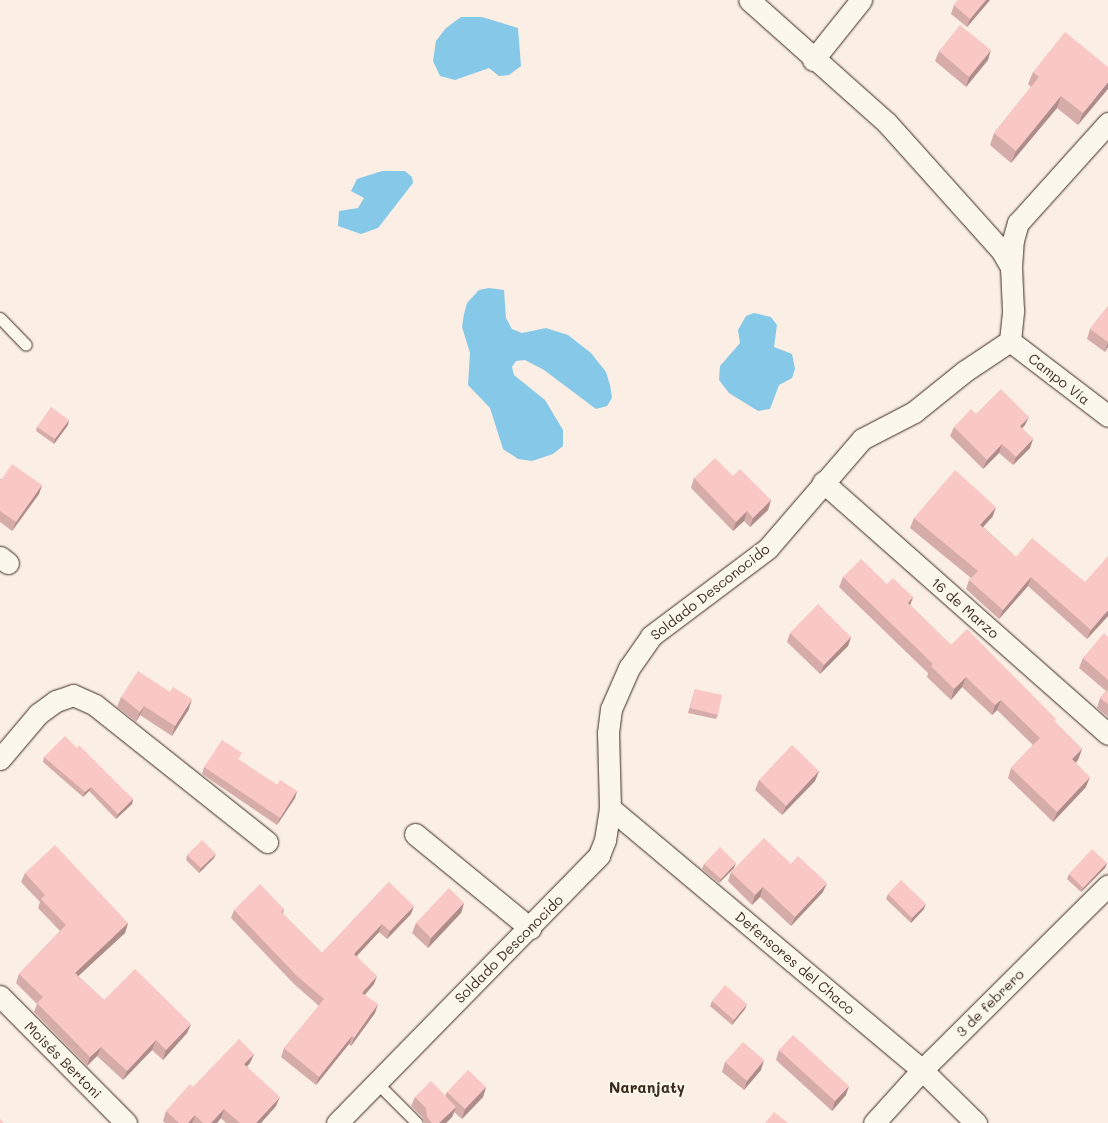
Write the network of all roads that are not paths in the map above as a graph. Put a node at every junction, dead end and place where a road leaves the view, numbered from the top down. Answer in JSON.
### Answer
{"nodes":[{"id":1,"x":749,"y":0,"type":"edge"},
{"id":2,"x":861,"y":0,"type":"edge"},
{"id":3,"x":813,"y":60,"type":"junction"},
{"id":4,"x":1108,"y":123,"type":"edge"},
{"id":5,"x":1006,"y":259,"type":"junction"},
{"id":6,"x":0,"y":318,"type":"edge"},
{"id":7,"x":1010,"y":341,"type":"junction"},
{"id":8,"x":26,"y":345,"type":"dead end"},
{"id":9,"x":1108,"y":416,"type":"edge"},
{"id":10,"x":823,"y":482,"type":"junction"},
{"id":11,"x":1108,"y":734,"type":"edge"},
{"id":12,"x":0,"y":759,"type":"edge"},
{"id":13,"x":610,"y":808,"type":"junction"},
{"id":14,"x":414,"y":834,"type":"dead end"},
{"id":15,"x":267,"y":842,"type":"dead end"},
{"id":16,"x":1108,"y":885,"type":"edge"},
{"id":17,"x":530,"y":928,"type":"junction"},
{"id":18,"x":0,"y":996,"type":"edge"},
{"id":19,"x":922,"y":1070,"type":"junction"},
{"id":20,"x":376,"y":1082,"type":"junction"},
{"id":21,"x":126,"y":1123,"type":"edge"},
{"id":22,"x":337,"y":1123,"type":"edge"},
{"id":23,"x":417,"y":1123,"type":"edge"},
{"id":24,"x":874,"y":1123,"type":"edge"},
{"id":25,"x":976,"y":1123,"type":"edge"}],
"edges":[{"from":1,"to":3,"type":"street"},
{"from":2,"to":3,"type":"street"},
{"from":3,"to":5,"type":"street"},
{"from":4,"to":5,"type":"street"},
{"from":5,"to":7,"type":"street"},
{"from":6,"to":8,"type":"lane"},
{"from":7,"to":9,"type":"street","name":"Campo Vía"},
{"from":7,"to":10,"type":"street","name":"Soldado Desconocido"},
{"from":10,"to":11,"type":"street","name":"16 de Marzo"},
{"from":10,"to":13,"type":"street","name":"Soldado Desconocido"},
{"from":12,"to":15,"type":"street"},
{"from":13,"to":17,"type":"street","name":"Soldado Desconocido"},
{"from":13,"to":19,"type":"street","name":"Defensores del Chaco"},
{"from":14,"to":17,"type":"street"},
{"from":16,"to":19,"type":"street","name":"3 de febrero"},
{"from":17,"to":20,"type":"street","name":"Soldado Desconocido"},
{"from":18,"to":21,"type":"street","name":"Moisés Bertoni"},
{"from":19,"to":24,"type":"street","name":"3 de febrero"},
{"from":19,"to":25,"type":"street","name":"Defensores del Chaco"},
{"from":20,"to":22,"type":"street","name":"Soldado Desconocido"},
{"from":20,"to":23,"type":"lane"}]}
